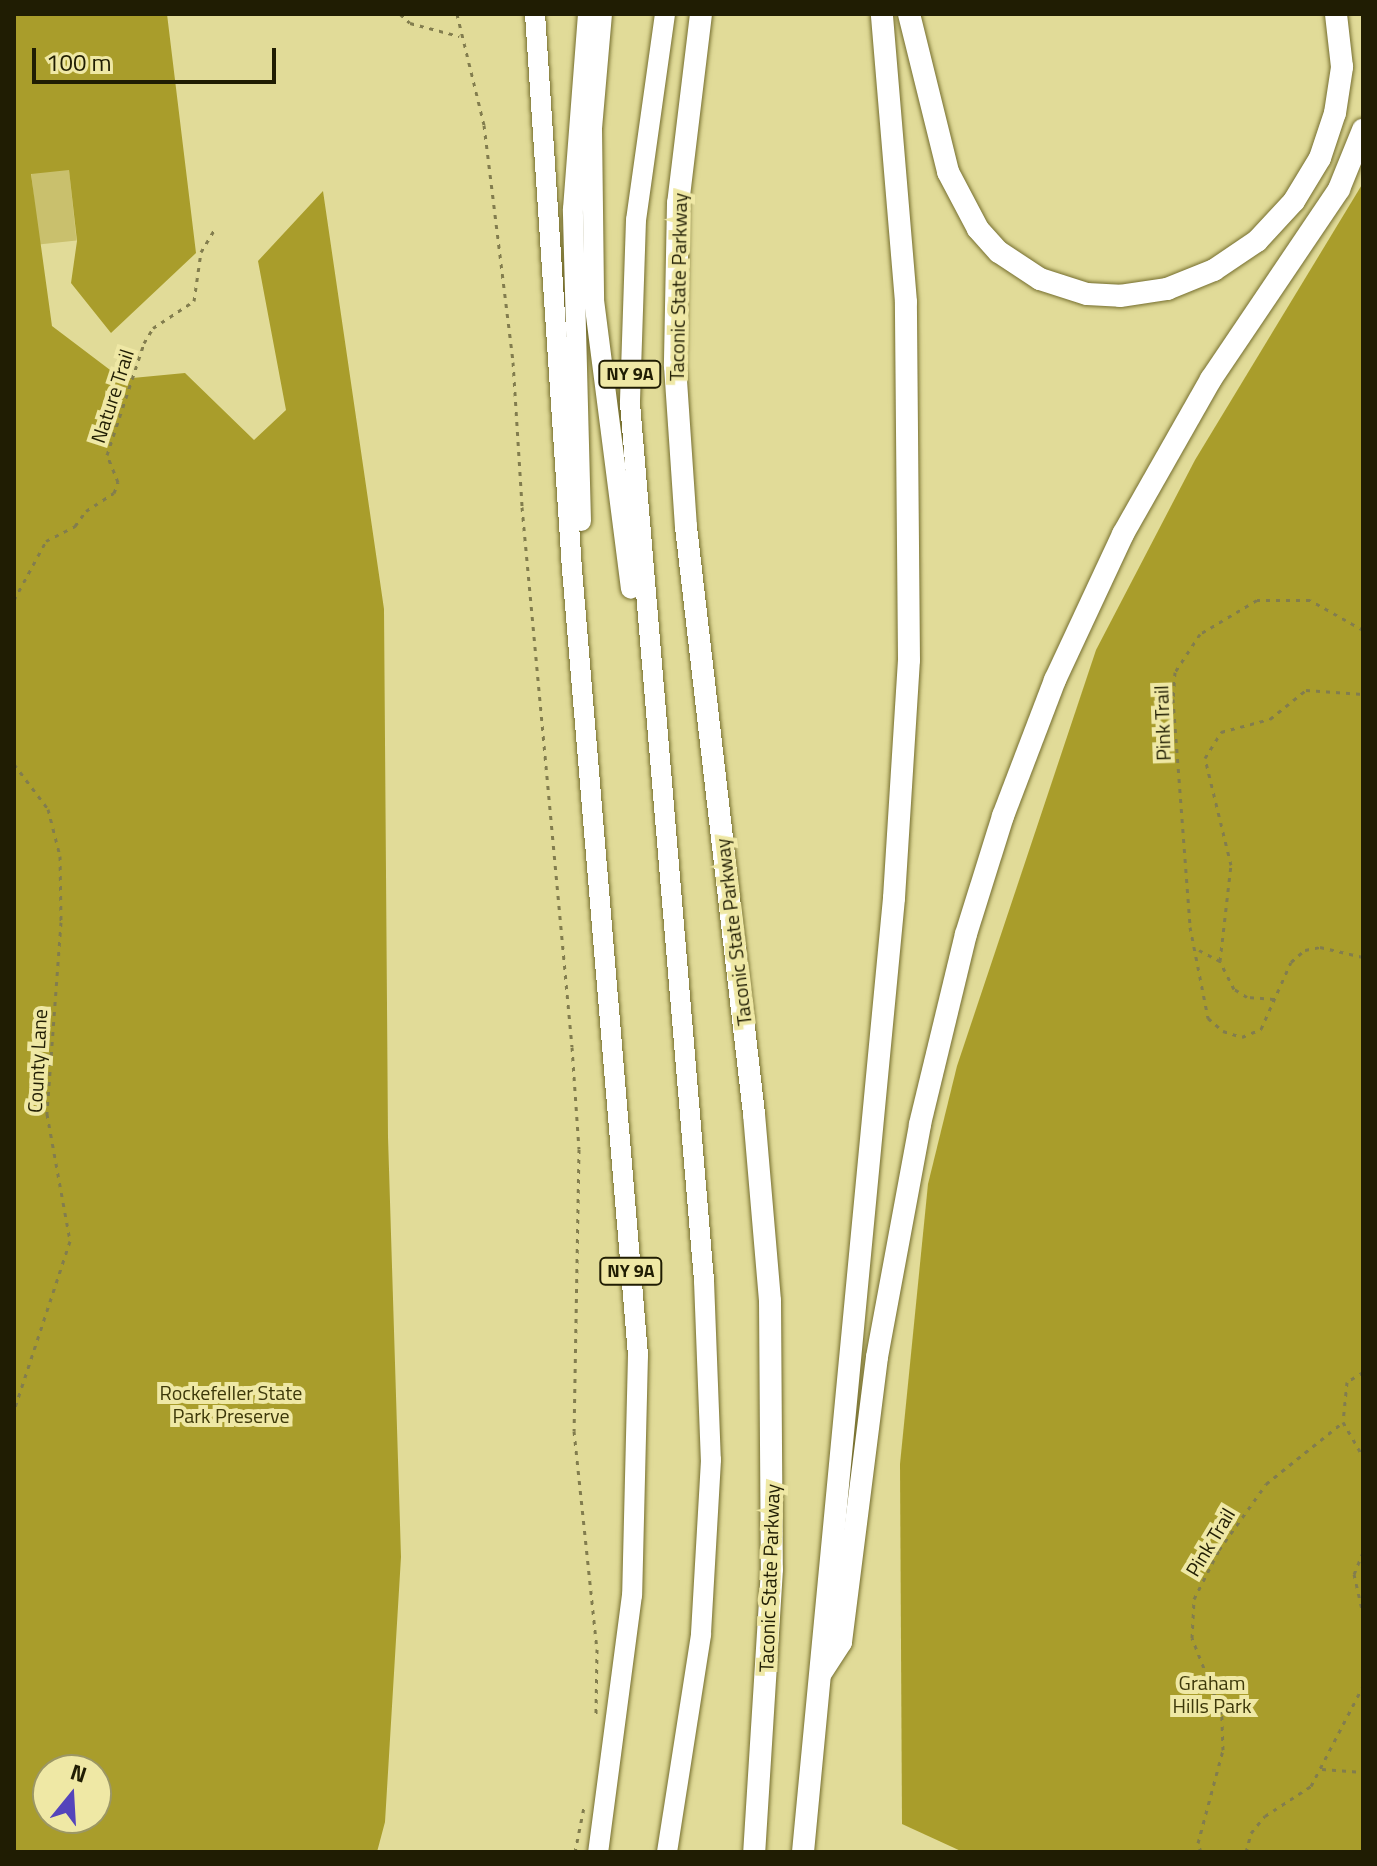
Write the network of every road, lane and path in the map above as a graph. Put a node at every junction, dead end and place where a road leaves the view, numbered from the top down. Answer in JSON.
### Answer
{"nodes":[{"id":1,"x":400,"y":14,"type":"edge"},
{"id":2,"x":457,"y":14,"type":"edge"},
{"id":3,"x":535,"y":14,"type":"edge"},
{"id":4,"x":588,"y":14,"type":"edge"},
{"id":5,"x":602,"y":14,"type":"edge"},
{"id":6,"x":665,"y":14,"type":"edge"},
{"id":7,"x":701,"y":14,"type":"edge"},
{"id":8,"x":882,"y":14,"type":"edge"},
{"id":9,"x":909,"y":14,"type":"edge"},
{"id":10,"x":1336,"y":14,"type":"edge"},
{"id":11,"x":459,"y":36,"type":"junction"},
{"id":12,"x":1363,"y":130,"type":"edge"},
{"id":13,"x":215,"y":229,"type":"dead end"},
{"id":14,"x":14,"y":600,"type":"edge"},
{"id":15,"x":1363,"y":630,"type":"edge"},
{"id":16,"x":582,"y":689,"type":"junction"},
{"id":17,"x":1363,"y":694,"type":"edge"},
{"id":18,"x":657,"y":735,"type":"junction"},
{"id":19,"x":14,"y":764,"type":"edge"},
{"id":20,"x":1197,"y":950,"type":"junction"},
{"id":21,"x":1363,"y":957,"type":"edge"},
{"id":22,"x":1220,"y":961,"type":"junction"},
{"id":23,"x":1275,"y":999,"type":"junction"},
{"id":24,"x":1363,"y":1307,"type":"edge"},
{"id":25,"x":1363,"y":1330,"type":"edge"},
{"id":26,"x":1363,"y":1372,"type":"edge"},
{"id":27,"x":14,"y":1410,"type":"edge"},
{"id":28,"x":1343,"y":1422,"type":"junction"},
{"id":29,"x":1363,"y":1456,"type":"edge"},
{"id":30,"x":1363,"y":1552,"type":"edge"},
{"id":31,"x":1363,"y":1614,"type":"edge"},
{"id":32,"x":818,"y":1677,"type":"junction"},
{"id":33,"x":1363,"y":1686,"type":"edge"},
{"id":34,"x":596,"y":1720,"type":"dead end"},
{"id":35,"x":1322,"y":1769,"type":"junction"},
{"id":36,"x":1363,"y":1772,"type":"edge"},
{"id":37,"x":585,"y":1803,"type":"dead end"},
{"id":38,"x":575,"y":1852,"type":"edge"},
{"id":39,"x":598,"y":1852,"type":"edge"},
{"id":40,"x":667,"y":1852,"type":"edge"},
{"id":41,"x":754,"y":1852,"type":"edge"},
{"id":42,"x":803,"y":1852,"type":"edge"},
{"id":43,"x":1201,"y":1852,"type":"edge"},
{"id":44,"x":1246,"y":1852,"type":"edge"}],
"edges":[{"from":1,"to":11,"type":"path"},
{"from":2,"to":11,"type":"path"},
{"from":3,"to":16,"type":"main road","number":"NY 9A"},
{"from":4,"to":16,"type":"main road"},
{"from":5,"to":18,"type":"main road"},
{"from":6,"to":18,"type":"main road","number":"NY 9A"},
{"from":7,"to":41,"type":"highway","name":"Taconic State Parkway"},
{"from":8,"to":32,"type":"highway"},
{"from":9,"to":10,"type":"highway"},
{"from":11,"to":34,"type":"path"},
{"from":12,"to":32,"type":"highway"},
{"from":13,"to":14,"type":"path","name":"Nature Trail"},
{"from":15,"to":20,"type":"path","name":"Pink Trail"},
{"from":16,"to":39,"type":"main road","number":"NY 9A"},
{"from":17,"to":22,"type":"path","name":"Pink Trail"},
{"from":18,"to":40,"type":"main road","number":"NY 9A"},
{"from":19,"to":27,"type":"path","name":"County Lane"},
{"from":20,"to":22,"type":"path"},
{"from":20,"to":23,"type":"path","name":"Pink Trail"},
{"from":21,"to":23,"type":"path","name":"Pink Trail"},
{"from":22,"to":23,"type":"path"},
{"from":24,"to":25,"type":"path"},
{"from":26,"to":28,"type":"path"},
{"from":28,"to":29,"type":"path"},
{"from":28,"to":43,"type":"path","name":"Pink Trail"},
{"from":30,"to":31,"type":"path"},
{"from":32,"to":42,"type":"highway"},
{"from":33,"to":35,"type":"path"},
{"from":35,"to":36,"type":"path"},
{"from":35,"to":44,"type":"path"},
{"from":37,"to":38,"type":"path"}]}
